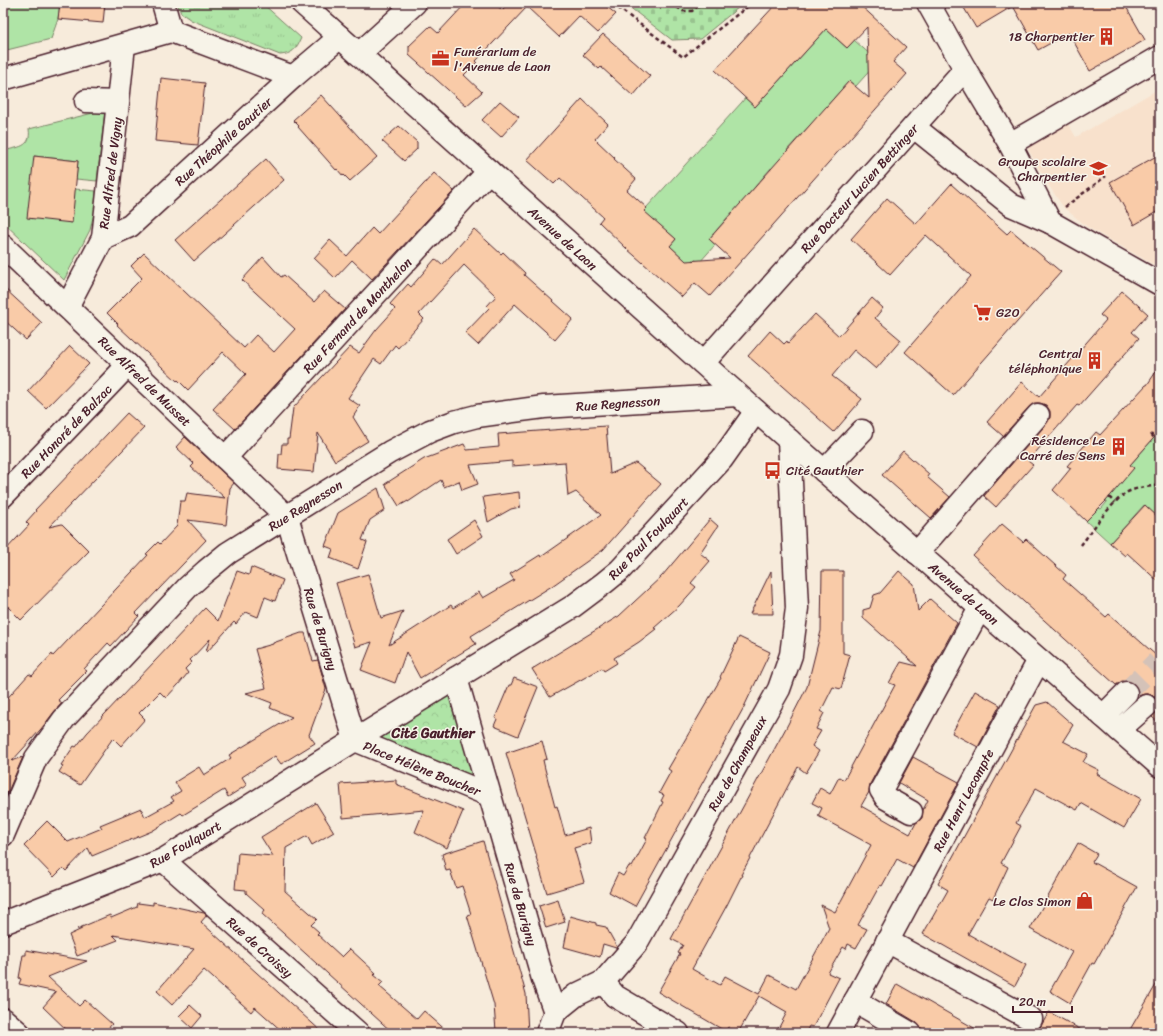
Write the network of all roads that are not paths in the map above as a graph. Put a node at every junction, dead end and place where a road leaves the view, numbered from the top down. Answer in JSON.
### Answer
{"nodes":[{"id":1,"x":163,"y":3,"type":"edge"},
{"id":2,"x":302,"y":3,"type":"edge"},
{"id":3,"x":415,"y":3,"type":"edge"},
{"id":4,"x":928,"y":3,"type":"edge"},
{"id":5,"x":171,"y":31,"type":"junction"},
{"id":6,"x":340,"y":37,"type":"junction"},
{"id":7,"x":124,"y":45,"type":"junction"},
{"id":8,"x":359,"y":54,"type":"junction"},
{"id":9,"x":1160,"y":57,"type":"edge"},
{"id":10,"x":965,"y":69,"type":"junction"},
{"id":11,"x":293,"y":77,"type":"junction"},
{"id":12,"x":3,"y":79,"type":"edge"},
{"id":13,"x":86,"y":101,"type":"dead end"},
{"id":14,"x":118,"y":102,"type":"junction"},
{"id":15,"x":914,"y":127,"type":"junction"},
{"id":16,"x":1010,"y":144,"type":"junction"},
{"id":17,"x":489,"y":171,"type":"junction"},
{"id":18,"x":1049,"y":220,"type":"junction"},
{"id":19,"x":103,"y":238,"type":"junction"},
{"id":20,"x":3,"y":246,"type":"edge"},
{"id":21,"x":1160,"y":284,"type":"edge"},
{"id":22,"x":67,"y":307,"type":"junction"},
{"id":23,"x":702,"y":363,"type":"junction"},
{"id":24,"x":128,"y":365,"type":"junction"},
{"id":25,"x":738,"y":395,"type":"junction"},
{"id":26,"x":756,"y":411,"type":"junction"},
{"id":27,"x":1038,"y":415,"type":"dead end"},
{"id":28,"x":862,"y":431,"type":"dead end"},
{"id":29,"x":789,"y":440,"type":"junction"},
{"id":30,"x":225,"y":458,"type":"junction"},
{"id":31,"x":824,"y":471,"type":"junction"},
{"id":32,"x":3,"y":496,"type":"edge"},
{"id":33,"x":287,"y":517,"type":"junction"},
{"id":34,"x":918,"y":553,"type":"junction"},
{"id":35,"x":980,"y":608,"type":"junction"},
{"id":36,"x":1039,"y":660,"type":"junction"},
{"id":37,"x":456,"y":678,"type":"junction"},
{"id":38,"x":1126,"y":693,"type":"tunnel mouth"},
{"id":39,"x":1146,"y":706,"type":"tunnel mouth"},
{"id":40,"x":1111,"y":723,"type":"junction"},
{"id":41,"x":355,"y":740,"type":"junction"},
{"id":42,"x":1160,"y":766,"type":"edge"},
{"id":43,"x":489,"y":795,"type":"junction"},
{"id":44,"x":911,"y":812,"type":"dead end"},
{"id":45,"x":3,"y":835,"type":"edge"},
{"id":46,"x":163,"y":860,"type":"junction"},
{"id":47,"x":3,"y":923,"type":"edge"},
{"id":48,"x":887,"y":941,"type":"junction"},
{"id":49,"x":602,"y":982,"type":"junction"},
{"id":50,"x":855,"y":1001,"type":"junction"},
{"id":51,"x":555,"y":1012,"type":"junction"},
{"id":52,"x":3,"y":1019,"type":"edge"},
{"id":53,"x":1031,"y":1019,"type":"dead end"},
{"id":54,"x":19,"y":1033,"type":"edge"},
{"id":55,"x":358,"y":1033,"type":"edge"},
{"id":56,"x":547,"y":1033,"type":"edge"},
{"id":57,"x":678,"y":1033,"type":"edge"},
{"id":58,"x":838,"y":1033,"type":"edge"},
{"id":59,"x":910,"y":1033,"type":"edge"}],
"edges":[{"from":1,"to":5,"type":"street"},
{"from":2,"to":6,"type":"street","name":"Avenue de Laon"},
{"from":3,"to":8,"type":"street"},
{"from":4,"to":10,"type":"street"},
{"from":5,"to":7,"type":"street"},
{"from":5,"to":11,"type":"street"},
{"from":6,"to":8,"type":"street","name":"Avenue de Laon"},
{"from":6,"to":11,"type":"street","name":"Rue Théophile Gautier"},
{"from":7,"to":12,"type":"street"},
{"from":7,"to":14,"type":"street","name":"Rue Alfred de Vigny"},
{"from":8,"to":17,"type":"street","name":"Avenue de Laon"},
{"from":9,"to":16,"type":"street"},
{"from":10,"to":15,"type":"street","name":"Rue Docteur Lucien Bettinger"},
{"from":10,"to":16,"type":"street"},
{"from":11,"to":19,"type":"street","name":"Rue Théophile Gautier"},
{"from":13,"to":14,"type":"street","name":"Rue Alfred de Vigny"},
{"from":14,"to":19,"type":"street","name":"Rue Alfred de Vigny"},
{"from":15,"to":18,"type":"street"},
{"from":15,"to":23,"type":"street","name":"Rue Docteur Lucien Bettinger"},
{"from":16,"to":18,"type":"street"},
{"from":17,"to":23,"type":"street","name":"Avenue de Laon"},
{"from":17,"to":30,"type":"street","name":"Rue Fernand de Monthelon"},
{"from":18,"to":21,"type":"street"},
{"from":19,"to":22,"type":"street","name":"Rue Alfred de Vigny"},
{"from":20,"to":22,"type":"street","name":"Rue Alfred de Musset"},
{"from":22,"to":24,"type":"street","name":"Rue Alfred de Musset"},
{"from":23,"to":25,"type":"street","name":"Avenue de Laon"},
{"from":24,"to":30,"type":"street","name":"Rue Alfred de Musset"},
{"from":24,"to":32,"type":"street","name":"Rue Honoré de Balzac"},
{"from":25,"to":26,"type":"street","name":"Avenue de Laon"},
{"from":25,"to":33,"type":"street","name":"Rue Regnesson"},
{"from":26,"to":29,"type":"street","name":"Avenue de Laon"},
{"from":26,"to":37,"type":"street","name":"Rue Paul Foulquart"},
{"from":27,"to":34,"type":"street"},
{"from":28,"to":31,"type":"street"},
{"from":29,"to":31,"type":"street","name":"Avenue de Laon"},
{"from":29,"to":49,"type":"street","name":"Rue de Champeaux"},
{"from":30,"to":33,"type":"street","name":"Rue Alfred de Musset"},
{"from":31,"to":34,"type":"street","name":"Avenue de Laon"},
{"from":33,"to":41,"type":"street","name":"Rue de Burigny"},
{"from":33,"to":45,"type":"street","name":"Rue Regnesson"},
{"from":34,"to":35,"type":"street","name":"Avenue de Laon"},
{"from":35,"to":36,"type":"street","name":"Avenue de Laon"},
{"from":35,"to":44,"type":"street"},
{"from":36,"to":40,"type":"street","name":"Avenue de Laon"},
{"from":36,"to":48,"type":"street","name":"Rue Henri Lecompte"},
{"from":37,"to":41,"type":"street","name":"Place Hélène Boucher"},
{"from":37,"to":43,"type":"street","name":"Place Hélène Boucher"},
{"from":38,"to":40,"type":"street"},
{"from":39,"to":40,"type":"street"},
{"from":40,"to":42,"type":"street","name":"Avenue de Laon"},
{"from":41,"to":43,"type":"street","name":"Place Hélène Boucher"},
{"from":41,"to":46,"type":"street","name":"Rue Foulquart"},
{"from":43,"to":51,"type":"street","name":"Rue de Burigny"},
{"from":46,"to":47,"type":"street","name":"Rue Foulquart"},
{"from":46,"to":55,"type":"street","name":"Rue de Croissy"},
{"from":48,"to":50,"type":"street","name":"Rue Henri Lecompte"},
{"from":48,"to":53,"type":"street"},
{"from":49,"to":51,"type":"street","name":"Rue de Champeaux"},
{"from":49,"to":57,"type":"street"},
{"from":50,"to":58,"type":"street","name":"Rue Henri Lecompte"},
{"from":50,"to":59,"type":"street"},
{"from":51,"to":56,"type":"street"},
{"from":52,"to":54,"type":"street"}]}
